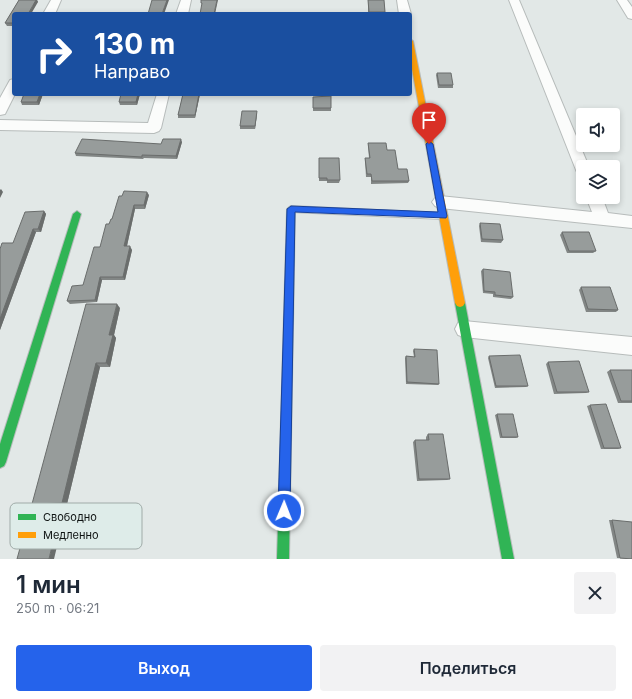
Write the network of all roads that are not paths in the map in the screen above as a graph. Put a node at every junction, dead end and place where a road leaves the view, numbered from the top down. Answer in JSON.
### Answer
{"nodes":[{"id":1,"x":56,"y":0,"type":"edge"},
{"id":2,"x":186,"y":0,"type":"edge"},
{"id":3,"x":402,"y":0,"type":"edge"},
{"id":4,"x":514,"y":0,"type":"edge"},
{"id":5,"x":622,"y":0,"type":"edge"},
{"id":6,"x":50,"y":12,"type":"edge"},
{"id":7,"x":183,"y":12,"type":"edge"},
{"id":8,"x":405,"y":12,"type":"edge"},
{"id":9,"x":632,"y":16,"type":"edge"},
{"id":10,"x":412,"y":52,"type":"edge"},
{"id":11,"x":12,"y":87,"type":"edge"},
{"id":12,"x":162,"y":96,"type":"edge"},
{"id":13,"x":0,"y":111,"type":"edge"},
{"id":14,"x":0,"y":125,"type":"edge"},
{"id":15,"x":579,"y":160,"type":"edge"},
{"id":16,"x":597,"y":204,"type":"edge"},
{"id":17,"x":291,"y":209,"type":"joint"},
{"id":18,"x":442,"y":209,"type":"junction"},
{"id":19,"x":77,"y":214,"type":"dead end"},
{"id":20,"x":603,"y":219,"type":"junction"},
{"id":21,"x":632,"y":222,"type":"edge"},
{"id":22,"x":464,"y":329,"type":"junction"},
{"id":23,"x":632,"y":346,"type":"edge"},
{"id":24,"x":0,"y":462,"type":"edge"},
{"id":25,"x":283,"y":559,"type":"edge"},
{"id":26,"x":508,"y":559,"type":"edge"}],
"edges":[{"from":1,"to":6,"type":"street"},
{"from":2,"to":7,"type":"street"},
{"from":3,"to":8,"type":"street"},
{"from":4,"to":15,"type":"street"},
{"from":5,"to":9,"type":"street"},
{"from":10,"to":18,"type":"street"},
{"from":11,"to":13,"type":"street"},
{"from":12,"to":14,"type":"street"},
{"from":16,"to":20,"type":"street"},
{"from":17,"to":18,"type":"lane"},
{"from":17,"to":25,"type":"street"},
{"from":18,"to":20,"type":"street"},
{"from":18,"to":22,"type":"street"},
{"from":19,"to":24,"type":"street"},
{"from":20,"to":21,"type":"street"},
{"from":22,"to":23,"type":"street"},
{"from":22,"to":26,"type":"street"}]}
